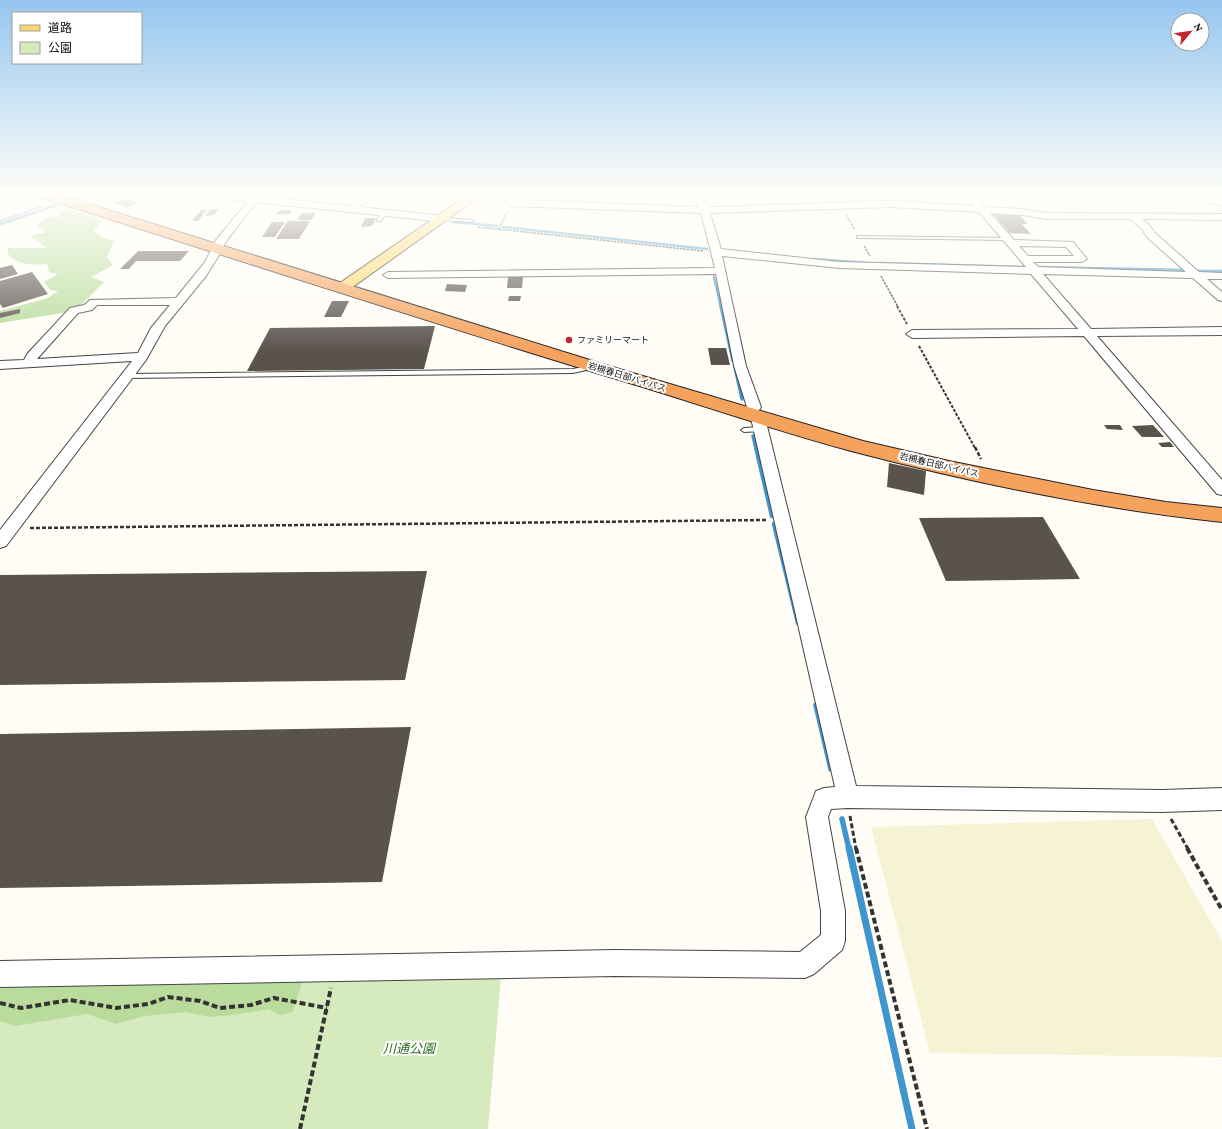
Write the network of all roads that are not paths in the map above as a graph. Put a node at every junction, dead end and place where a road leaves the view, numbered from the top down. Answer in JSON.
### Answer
{"nodes":[{"id":1,"x":218,"y":247,"type":"edge"},
{"id":2,"x":224,"y":247,"type":"edge"},
{"id":3,"x":402,"y":247,"type":"edge"},
{"id":4,"x":715,"y":247,"type":"edge"},
{"id":5,"x":1015,"y":247,"type":"edge"},
{"id":6,"x":1071,"y":247,"type":"edge"},
{"id":7,"x":1165,"y":247,"type":"edge"},
{"id":8,"x":716,"y":252,"type":"junction"},
{"id":9,"x":1025,"y":259,"type":"junction"},
{"id":10,"x":1035,"y":270,"type":"junction"},
{"id":11,"x":721,"y":271,"type":"junction"},
{"id":12,"x":388,"y":275,"type":"dead end"},
{"id":13,"x":1195,"y":275,"type":"junction"},
{"id":14,"x":1222,"y":276,"type":"edge"},
{"id":15,"x":347,"y":285,"type":"junction"},
{"id":16,"x":1222,"y":298,"type":"edge"},
{"id":17,"x":179,"y":301,"type":"junction"},
{"id":18,"x":1222,"y":331,"type":"edge"},
{"id":19,"x":1086,"y":332,"type":"junction"},
{"id":20,"x":912,"y":334,"type":"road end"},
{"id":21,"x":142,"y":357,"type":"junction"},
{"id":22,"x":28,"y":364,"type":"junction"},
{"id":23,"x":0,"y":365,"type":"edge"},
{"id":24,"x":593,"y":367,"type":"junction"},
{"id":25,"x":127,"y":376,"type":"junction"},
{"id":26,"x":758,"y":418,"type":"junction"},
{"id":27,"x":744,"y":430,"type":"dead end"},
{"id":28,"x":1222,"y":490,"type":"edge"},
{"id":29,"x":1222,"y":502,"type":"edge"},
{"id":30,"x":1222,"y":515,"type":"edge"},
{"id":31,"x":6,"y":528,"type":"edge"},
{"id":32,"x":0,"y":542,"type":"edge"},
{"id":33,"x":848,"y":797,"type":"junction"},
{"id":34,"x":1222,"y":800,"type":"edge"},
{"id":35,"x":0,"y":974,"type":"edge"}],
"edges":[{"from":1,"to":17,"type":"street"},
{"from":2,"to":15,"type":"highway","name":"岩槻春日部バイパス"},
{"from":3,"to":15,"type":"main road"},
{"from":4,"to":8,"type":"street"},
{"from":5,"to":9,"type":"street"},
{"from":6,"to":9,"type":"street"},
{"from":7,"to":13,"type":"street"},
{"from":8,"to":10,"type":"street"},
{"from":8,"to":11,"type":"street"},
{"from":9,"to":10,"type":"street"},
{"from":10,"to":13,"type":"street"},
{"from":10,"to":19,"type":"street"},
{"from":11,"to":12,"type":"street"},
{"from":11,"to":26,"type":"street"},
{"from":13,"to":14,"type":"street"},
{"from":13,"to":16,"type":"street"},
{"from":15,"to":24,"type":"highway","name":"岩槻春日部バイパス"},
{"from":15,"to":26,"type":"highway","name":"岩槻春日部バイパス"},
{"from":17,"to":21,"type":"street"},
{"from":17,"to":22,"type":"street"},
{"from":18,"to":19,"type":"street"},
{"from":19,"to":20,"type":"street"},
{"from":19,"to":28,"type":"street"},
{"from":21,"to":22,"type":"street"},
{"from":21,"to":25,"type":"street"},
{"from":22,"to":23,"type":"street"},
{"from":24,"to":25,"type":"lane"},
{"from":24,"to":26,"type":"highway","name":"岩槻春日部バイパス"},
{"from":25,"to":31,"type":"street"},
{"from":26,"to":27,"type":"lane"},
{"from":26,"to":29,"type":"highway","name":"岩槻春日部バイパス"},
{"from":26,"to":30,"type":"highway","name":"岩槻春日部バイパス"},
{"from":26,"to":33,"type":"street"},
{"from":31,"to":32,"type":"street"},
{"from":33,"to":34,"type":"street"},
{"from":33,"to":35,"type":"street"}]}
